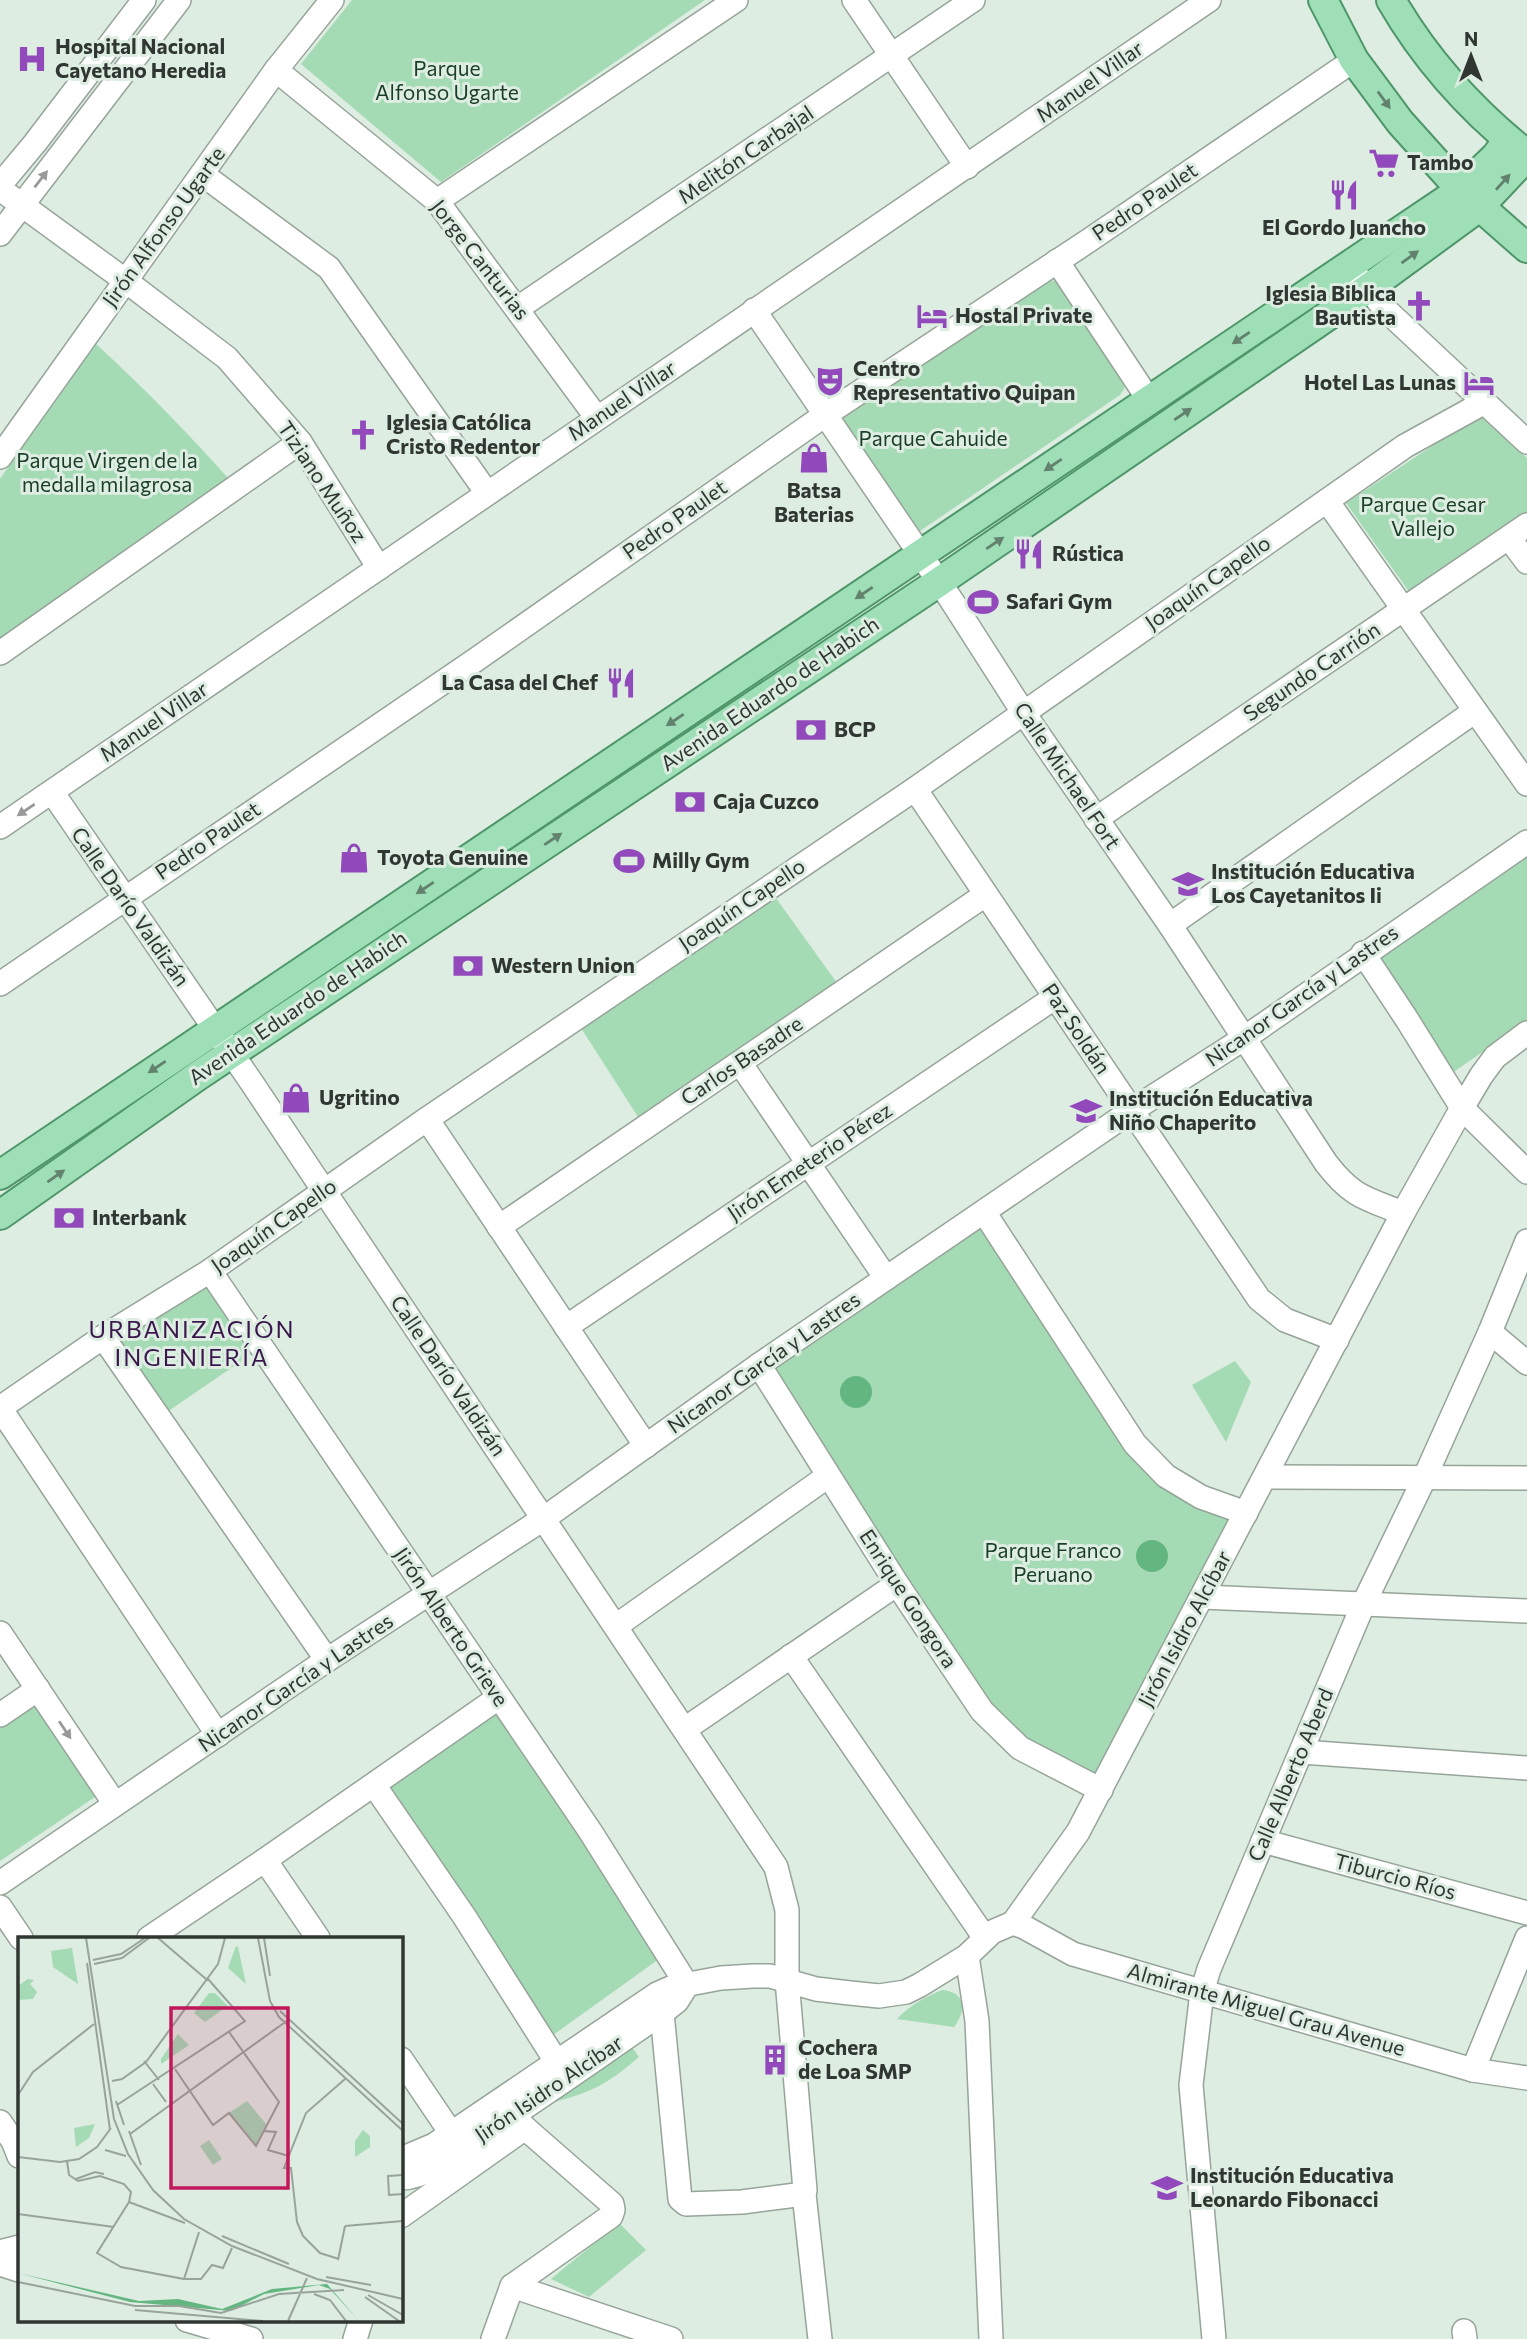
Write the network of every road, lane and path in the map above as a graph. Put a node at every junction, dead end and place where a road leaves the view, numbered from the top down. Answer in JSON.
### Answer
{"nodes":[{"id":1,"x":144,"y":0,"type":"edge"},
{"id":2,"x":179,"y":0,"type":"edge"},
{"id":3,"x":332,"y":0,"type":"edge"},
{"id":4,"x":736,"y":0,"type":"edge"},
{"id":5,"x":854,"y":0,"type":"edge"},
{"id":6,"x":973,"y":0,"type":"edge"},
{"id":7,"x":1209,"y":0,"type":"edge"},
{"id":8,"x":1323,"y":0,"type":"edge"},
{"id":9,"x":1391,"y":0,"type":"edge"},
{"id":10,"x":892,"y":56,"type":"junction"},
{"id":11,"x":1354,"y":60,"type":"junction"},
{"id":12,"x":276,"y":70,"type":"junction"},
{"id":13,"x":1521,"y":150,"type":"edge"},
{"id":14,"x":967,"y":167,"type":"junction"},
{"id":15,"x":202,"y":174,"type":"junction"},
{"id":16,"x":0,"y":187,"type":"edge"},
{"id":17,"x":1470,"y":199,"type":"junction"},
{"id":18,"x":437,"y":201,"type":"junction"},
{"id":19,"x":20,"y":205,"type":"junction"},
{"id":20,"x":0,"y":234,"type":"edge"},
{"id":21,"x":1527,"y":248,"type":"edge"},
{"id":22,"x":1057,"y":261,"type":"junction"},
{"id":23,"x":1350,"y":266,"type":"junction"},
{"id":24,"x":126,"y":281,"type":"junction"},
{"id":25,"x":1367,"y":289,"type":"junction"},
{"id":26,"x":518,"y":308,"type":"junction"},
{"id":27,"x":754,"y":310,"type":"junction"},
{"id":28,"x":1149,"y":400,"type":"junction"},
{"id":29,"x":1483,"y":403,"type":"junction"},
{"id":30,"x":825,"y":415,"type":"junction"},
{"id":31,"x":597,"y":418,"type":"junction"},
{"id":32,"x":300,"y":442,"type":"junction"},
{"id":33,"x":1527,"y":442,"type":"edge"},
{"id":34,"x":0,"y":457,"type":"edge"},
{"id":35,"x":487,"y":493,"type":"junction"},
{"id":36,"x":1327,"y":501,"type":"junction"},
{"id":37,"x":1518,"y":532,"type":"edge"},
{"id":38,"x":920,"y":554,"type":"junction"},
{"id":39,"x":1527,"y":562,"type":"edge"},
{"id":40,"x":379,"y":568,"type":"junction"},
{"id":41,"x":939,"y":582,"type":"junction"},
{"id":42,"x":1404,"y":608,"type":"junction"},
{"id":43,"x":0,"y":653,"type":"edge"},
{"id":44,"x":1475,"y":711,"type":"junction"},
{"id":45,"x":1023,"y":712,"type":"junction"},
{"id":46,"x":1527,"y":784,"type":"edge"},
{"id":47,"x":915,"y":789,"type":"junction"},
{"id":48,"x":52,"y":792,"type":"junction"},
{"id":49,"x":1096,"y":819,"type":"junction"},
{"id":50,"x":0,"y":827,"type":"edge"},
{"id":51,"x":1527,"y":842,"type":"edge"},
{"id":52,"x":985,"y":895,"type":"junction"},
{"id":53,"x":124,"y":899,"type":"junction"},
{"id":54,"x":1170,"y":925,"type":"junction"},
{"id":55,"x":1363,"y":953,"type":"junction"},
{"id":56,"x":0,"y":984,"type":"edge"},
{"id":57,"x":1054,"y":998,"type":"junction"},
{"id":58,"x":214,"y":1029,"type":"junction"},
{"id":59,"x":1527,"y":1033,"type":"edge"},
{"id":60,"x":1243,"y":1039,"type":"junction"},
{"id":61,"x":231,"y":1053,"type":"junction"},
{"id":62,"x":740,"y":1063,"type":"junction"},
{"id":63,"x":1462,"y":1108,"type":"junction"},
{"id":64,"x":1131,"y":1111,"type":"junction"},
{"id":65,"x":427,"y":1119,"type":"junction"},
{"id":66,"x":808,"y":1163,"type":"junction"},
{"id":67,"x":1527,"y":1172,"type":"edge"},
{"id":68,"x":0,"y":1175,"type":"edge"},
{"id":69,"x":323,"y":1191,"type":"junction"},
{"id":70,"x":984,"y":1212,"type":"junction"},
{"id":71,"x":1403,"y":1213,"type":"junction"},
{"id":72,"x":0,"y":1215,"type":"edge"},
{"id":73,"x":499,"y":1227,"type":"junction"},
{"id":74,"x":1527,"y":1241,"type":"edge"},
{"id":75,"x":210,"y":1271,"type":"junction"},
{"id":76,"x":886,"y":1278,"type":"junction"},
{"id":77,"x":566,"y":1327,"type":"junction"},
{"id":78,"x":1490,"y":1332,"type":"junction"},
{"id":79,"x":103,"y":1337,"type":"junction"},
{"id":80,"x":1337,"y":1340,"type":"junction"},
{"id":81,"x":1527,"y":1363,"type":"edge"},
{"id":82,"x":759,"y":1365,"type":"junction"},
{"id":83,"x":0,"y":1408,"type":"edge"},
{"id":84,"x":646,"y":1446,"type":"junction"},
{"id":85,"x":828,"y":1476,"type":"junction"},
{"id":86,"x":1265,"y":1477,"type":"junction"},
{"id":87,"x":1527,"y":1478,"type":"edge"},
{"id":88,"x":1424,"y":1479,"type":"junction"},
{"id":89,"x":1246,"y":1513,"type":"junction"},
{"id":90,"x":543,"y":1519,"type":"junction"},
{"id":91,"x":897,"y":1584,"type":"junction"},
{"id":92,"x":430,"y":1595,"type":"junction"},
{"id":93,"x":1202,"y":1597,"type":"junction"},
{"id":94,"x":1363,"y":1605,"type":"junction"},
{"id":95,"x":1527,"y":1611,"type":"edge"},
{"id":96,"x":616,"y":1626,"type":"junction"},
{"id":97,"x":0,"y":1633,"type":"edge"},
{"id":98,"x":791,"y":1656,"type":"junction"},
{"id":99,"x":327,"y":1660,"type":"junction"},
{"id":100,"x":38,"y":1689,"type":"junction"},
{"id":101,"x":498,"y":1698,"type":"junction"},
{"id":102,"x":0,"y":1715,"type":"edge"},
{"id":103,"x":685,"y":1729,"type":"junction"},
{"id":104,"x":218,"y":1735,"type":"junction"},
{"id":105,"x":1302,"y":1752,"type":"junction"},
{"id":106,"x":1527,"y":1769,"type":"edge"},
{"id":107,"x":373,"y":1785,"type":"junction"},
{"id":108,"x":1101,"y":1790,"type":"junction"},
{"id":109,"x":115,"y":1804,"type":"junction"},
{"id":110,"x":1263,"y":1840,"type":"junction"},
{"id":111,"x":265,"y":1860,"type":"junction"},
{"id":112,"x":0,"y":1883,"type":"edge"},
{"id":113,"x":0,"y":1907,"type":"edge"},
{"id":114,"x":1527,"y":1913,"type":"edge"},
{"id":115,"x":1013,"y":1923,"type":"junction"},
{"id":116,"x":161,"y":1935,"type":"edge"},
{"id":117,"x":20,"y":1937,"type":"edge"},
{"id":118,"x":317,"y":1937,"type":"edge"},
{"id":119,"x":985,"y":1938,"type":"junction"},
{"id":120,"x":1527,"y":1938,"type":"edge"},
{"id":121,"x":968,"y":1956,"type":"junction"},
{"id":122,"x":787,"y":1980,"type":"junction"},
{"id":123,"x":687,"y":1986,"type":"junction"},
{"id":124,"x":1202,"y":1992,"type":"junction"},
{"id":125,"x":662,"y":2012,"type":"junction"},
{"id":126,"x":402,"y":2060,"type":"edge"},
{"id":127,"x":556,"y":2061,"type":"junction"},
{"id":128,"x":1474,"y":2070,"type":"junction"},
{"id":129,"x":1522,"y":2082,"type":"edge"},
{"id":130,"x":519,"y":2121,"type":"junction"},
{"id":131,"x":0,"y":2122,"type":"edge"},
{"id":132,"x":452,"y":2133,"type":"junction"},
{"id":133,"x":18,"y":2154,"type":"edge"},
{"id":134,"x":406,"y":2167,"type":"edge"},
{"id":135,"x":804,"y":2194,"type":"junction"},
{"id":136,"x":402,"y":2198,"type":"edge"},
{"id":137,"x":402,"y":2215,"type":"edge"},
{"id":138,"x":18,"y":2248,"type":"edge"},
{"id":139,"x":0,"y":2252,"type":"edge"},
{"id":140,"x":0,"y":2264,"type":"edge"},
{"id":141,"x":18,"y":2270,"type":"edge"},
{"id":142,"x":512,"y":2286,"type":"junction"},
{"id":143,"x":194,"y":2322,"type":"edge"},
{"id":144,"x":360,"y":2322,"type":"edge"},
{"id":145,"x":251,"y":2339,"type":"edge"},
{"id":146,"x":355,"y":2339,"type":"edge"},
{"id":147,"x":494,"y":2339,"type":"edge"},
{"id":148,"x":671,"y":2339,"type":"edge"},
{"id":149,"x":820,"y":2339,"type":"edge"},
{"id":150,"x":991,"y":2339,"type":"edge"},
{"id":151,"x":1214,"y":2339,"type":"edge"}],
"edges":[{"from":1,"to":16,"type":"street"},
{"from":19,"to":2,"type":"street","one_way":true},
{"from":3,"to":12,"type":"street","name":"Jirón Alfonso Ugarte"},
{"from":4,"to":18,"type":"street"},
{"from":5,"to":10,"type":"street"},
{"from":6,"to":10,"type":"street","name":"Melitón Carbajal"},
{"from":7,"to":14,"type":"street","name":"Manuel Villar"},
{"from":8,"to":11,"type":"main road"},
{"from":9,"to":13,"type":"main road"},
{"from":10,"to":14,"type":"street"},
{"from":10,"to":26,"type":"street","name":"Melitón Carbajal"},
{"from":11,"to":17,"type":"main road","one_way":true},
{"from":11,"to":22,"type":"street","name":"Pedro Paulet"},
{"from":12,"to":15,"type":"street","name":"Jirón Alfonso Ugarte"},
{"from":12,"to":18,"type":"street","name":"Jorge Canturias"},
{"from":13,"to":17,"type":"main road","name":"Avenida Eduardo de Habich"},
{"from":14,"to":27,"type":"street","name":"Manuel Villar"},
{"from":15,"to":24,"type":"street","name":"Jirón Alfonso Ugarte"},
{"from":15,"to":35,"type":"street"},
{"from":16,"to":19,"type":"street","name":"Tiziano Muñoz"},
{"from":17,"to":21,"type":"main road"},
{"from":17,"to":23,"type":"main road","name":"Avenida Eduardo de Habich"},
{"from":25,"to":17,"type":"main road","name":"Avenida Eduardo de Habich","one_way":true},
{"from":18,"to":26,"type":"street","name":"Jorge Canturias"},
{"from":19,"to":20,"type":"street"},
{"from":19,"to":24,"type":"street","name":"Tiziano Muñoz"},
{"from":22,"to":28,"type":"street"},
{"from":22,"to":30,"type":"street","name":"Pedro Paulet"},
{"from":23,"to":25,"type":"street"},
{"from":23,"to":28,"type":"main road","name":"Avenida Eduardo de Habich","one_way":true},
{"from":24,"to":32,"type":"street","name":"Tiziano Muñoz"},
{"from":24,"to":34,"type":"street","name":"Jirón Alfonso Ugarte"},
{"from":25,"to":29,"type":"street"},
{"from":41,"to":25,"type":"main road","name":"Avenida Eduardo de Habich","one_way":true},
{"from":26,"to":31,"type":"street","name":"Jorge Canturias"},
{"from":27,"to":30,"type":"street","name":"Calle Michael Fort"},
{"from":27,"to":31,"type":"street","name":"Manuel Villar"},
{"from":28,"to":38,"type":"main road","name":"Avenida Eduardo de Habich","one_way":true},
{"from":29,"to":33,"type":"street"},
{"from":29,"to":36,"type":"street","name":"Joaquín Capello"},
{"from":30,"to":38,"type":"street","name":"Calle Michael Fort"},
{"from":30,"to":53,"type":"street","name":"Pedro Paulet"},
{"from":31,"to":35,"type":"street","name":"Manuel Villar"},
{"from":32,"to":40,"type":"street","name":"Tiziano Muñoz"},
{"from":32,"to":43,"type":"street"},
{"from":35,"to":40,"type":"street","name":"Manuel Villar"},
{"from":36,"to":42,"type":"street"},
{"from":36,"to":45,"type":"street","name":"Joaquín Capello"},
{"from":37,"to":39,"type":"street"},
{"from":37,"to":42,"type":"street","name":"Segundo Carrión"},
{"from":38,"to":41,"type":"street","name":"Calle Michael Fort"},
{"from":38,"to":58,"type":"main road","name":"Avenida Eduardo de Habich","one_way":true},
{"from":40,"to":48,"type":"street","name":"Manuel Villar"},
{"from":41,"to":45,"type":"street","name":"Calle Michael Fort"},
{"from":61,"to":41,"type":"main road","name":"Avenida Eduardo de Habich","one_way":true},
{"from":42,"to":44,"type":"street"},
{"from":42,"to":49,"type":"street","name":"Segundo Carrión"},
{"from":44,"to":46,"type":"street"},
{"from":44,"to":54,"type":"street"},
{"from":45,"to":47,"type":"street","name":"Joaquín Capello"},
{"from":45,"to":49,"type":"street","name":"Calle Michael Fort"},
{"from":47,"to":52,"type":"street","name":"Paz Soldán"},
{"from":47,"to":65,"type":"street","name":"Joaquín Capello"},
{"from":48,"to":50,"type":"street","name":"Manuel Villar","one_way":true},
{"from":48,"to":53,"type":"street","name":"Calle Darío Valdizán"},
{"from":49,"to":54,"type":"street","name":"Calle Michael Fort"},
{"from":51,"to":55,"type":"street","name":"Nicanor García y Lastres"},
{"from":52,"to":57,"type":"street","name":"Paz Soldán"},
{"from":52,"to":62,"type":"street","name":"Carlos Basadre"},
{"from":53,"to":56,"type":"street","name":"Pedro Paulet"},
{"from":53,"to":58,"type":"street","name":"Calle Darío Valdizán"},
{"from":54,"to":60,"type":"street","name":"Calle Michael Fort"},
{"from":55,"to":60,"type":"street","name":"Nicanor García y Lastres"},
{"from":55,"to":63,"type":"street"},
{"from":57,"to":64,"type":"street","name":"Paz Soldán"},
{"from":57,"to":66,"type":"street","name":"Jirón Emeterio Pérez"},
{"from":58,"to":61,"type":"street","name":"Calle Darío Valdizán"},
{"from":58,"to":68,"type":"main road","name":"Avenida Eduardo de Habich","one_way":true},
{"from":59,"to":63,"type":"street","name":"Jirón Isidro Alcíbar"},
{"from":60,"to":64,"type":"street","name":"Nicanor García y Lastres"},
{"from":60,"to":71,"type":"street","name":"Calle Michael Fort"},
{"from":61,"to":69,"type":"street","name":"Calle Darío Valdizán"},
{"from":72,"to":61,"type":"main road","name":"Avenida Eduardo de Habich","one_way":true},
{"from":62,"to":66,"type":"street"},
{"from":62,"to":73,"type":"street","name":"Carlos Basadre"},
{"from":63,"to":67,"type":"street"},
{"from":63,"to":71,"type":"street","name":"Jirón Isidro Alcíbar"},
{"from":64,"to":70,"type":"street","name":"Nicanor García y Lastres"},
{"from":64,"to":80,"type":"street","name":"Paz Soldán"},
{"from":65,"to":69,"type":"street","name":"Joaquín Capello"},
{"from":65,"to":73,"type":"street"},
{"from":66,"to":76,"type":"street"},
{"from":66,"to":77,"type":"street","name":"Jirón Emeterio Pérez"},
{"from":69,"to":75,"type":"street","name":"Joaquín Capello"},
{"from":69,"to":90,"type":"street","name":"Calle Darío Valdizán"},
{"from":70,"to":76,"type":"street","name":"Nicanor García y Lastres"},
{"from":70,"to":89,"type":"street"},
{"from":71,"to":80,"type":"street","name":"Jirón Isidro Alcíbar"},
{"from":73,"to":77,"type":"street"},
{"from":74,"to":78,"type":"street","name":"Calle Alberto Aberd"},
{"from":75,"to":79,"type":"street","name":"Joaquín Capello"},
{"from":75,"to":92,"type":"street","name":"Jirón Alberto Grieve"},
{"from":76,"to":82,"type":"street","name":"Nicanor García y Lastres"},
{"from":77,"to":84,"type":"street"},
{"from":78,"to":81,"type":"street"},
{"from":78,"to":88,"type":"street","name":"Calle Alberto Aberd"},
{"from":79,"to":83,"type":"street","name":"Joaquín Capello"},
{"from":79,"to":99,"type":"street"},
{"from":80,"to":86,"type":"street","name":"Jirón Isidro Alcíbar"},
{"from":82,"to":84,"type":"street","name":"Nicanor García y Lastres"},
{"from":82,"to":85,"type":"street","name":"Enrique Gongora"},
{"from":83,"to":104,"type":"street"},
{"from":84,"to":90,"type":"street","name":"Nicanor García y Lastres"},
{"from":85,"to":91,"type":"street","name":"Enrique Gongora"},
{"from":85,"to":96,"type":"street"},
{"from":86,"to":88,"type":"street"},
{"from":86,"to":89,"type":"street","name":"Jirón Isidro Alcíbar"},
{"from":87,"to":88,"type":"street"},
{"from":88,"to":94,"type":"street","name":"Calle Alberto Aberd"},
{"from":89,"to":93,"type":"street","name":"Jirón Isidro Alcíbar"},
{"from":90,"to":92,"type":"street","name":"Nicanor García y Lastres"},
{"from":90,"to":96,"type":"street","name":"Calle Darío Valdizán"},
{"from":91,"to":98,"type":"street"},
{"from":91,"to":108,"type":"street","name":"Enrique Gongora"},
{"from":92,"to":99,"type":"street","name":"Nicanor García y Lastres"},
{"from":92,"to":101,"type":"street","name":"Jirón Alberto Grieve"},
{"from":93,"to":94,"type":"street"},
{"from":93,"to":108,"type":"street","name":"Jirón Isidro Alcíbar"},
{"from":94,"to":95,"type":"street"},
{"from":94,"to":105,"type":"street","name":"Calle Alberto Aberd"},
{"from":96,"to":103,"type":"street","name":"Calle Darío Valdizán"},
{"from":97,"to":100,"type":"street"},
{"from":98,"to":103,"type":"street"},
{"from":98,"to":119,"type":"street"},
{"from":99,"to":104,"type":"street","name":"Nicanor García y Lastres"},
{"from":100,"to":102,"type":"street"},
{"from":100,"to":109,"type":"street","one_way":true},
{"from":101,"to":107,"type":"street"},
{"from":101,"to":123,"type":"street","name":"Jirón Alberto Grieve"},
{"from":103,"to":122,"type":"street","name":"Calle Darío Valdizán"},
{"from":104,"to":109,"type":"street","name":"Nicanor García y Lastres"},
{"from":105,"to":106,"type":"street"},
{"from":105,"to":110,"type":"street","name":"Calle Alberto Aberd"},
{"from":107,"to":111,"type":"street"},
{"from":107,"to":127,"type":"street"},
{"from":108,"to":115,"type":"street","name":"Jirón Isidro Alcíbar"},
{"from":109,"to":112,"type":"street","name":"Nicanor García y Lastres"},
{"from":110,"to":114,"type":"street","name":"Tiburcio Ríos"},
{"from":110,"to":124,"type":"street","name":"Calle Alberto Aberd"},
{"from":111,"to":116,"type":"street"},
{"from":111,"to":118,"type":"street"},
{"from":113,"to":117,"type":"street"},
{"from":115,"to":119,"type":"street","name":"Jirón Isidro Alcíbar"},
{"from":115,"to":124,"type":"street","name":"Almirante Miguel Grau Avenue"},
{"from":119,"to":121,"type":"street","name":"Jirón Isidro Alcíbar"},
{"from":120,"to":128,"type":"street"},
{"from":121,"to":122,"type":"street","name":"Jirón Isidro Alcíbar"},
{"from":121,"to":150,"type":"street"},
{"from":122,"to":123,"type":"street","name":"Jirón Isidro Alcíbar"},
{"from":122,"to":135,"type":"street","name":"Calle Darío Valdizán"},
{"from":123,"to":125,"type":"street","name":"Jirón Isidro Alcíbar"},
{"from":123,"to":127,"type":"street","name":"Jirón Isidro Alcíbar"},
{"from":124,"to":128,"type":"street","name":"Almirante Miguel Grau Avenue"},
{"from":124,"to":151,"type":"street","name":"Calle Alberto Aberd"},
{"from":125,"to":130,"type":"street","name":"Jirón Isidro Alcíbar"},
{"from":125,"to":135,"type":"street"},
{"from":126,"to":132,"type":"street"},
{"from":127,"to":132,"type":"street","name":"Jirón Isidro Alcíbar"},
{"from":128,"to":129,"type":"street","name":"Almirante Miguel Grau Avenue"},
{"from":130,"to":134,"type":"street","name":"Jirón Isidro Alcíbar"},
{"from":130,"to":137,"type":"street"},
{"from":130,"to":142,"type":"street"},
{"from":131,"to":133,"type":"street"},
{"from":132,"to":134,"type":"street","name":"Jirón Isidro Alcíbar"},
{"from":134,"to":136,"type":"street"},
{"from":135,"to":149,"type":"street","name":"Calle Darío Valdizán"},
{"from":138,"to":139,"type":"street"},
{"from":140,"to":141,"type":"street"},
{"from":142,"to":147,"type":"street"},
{"from":142,"to":148,"type":"street"},
{"from":143,"to":145,"type":"street"},
{"from":144,"to":146,"type":"street"}]}
